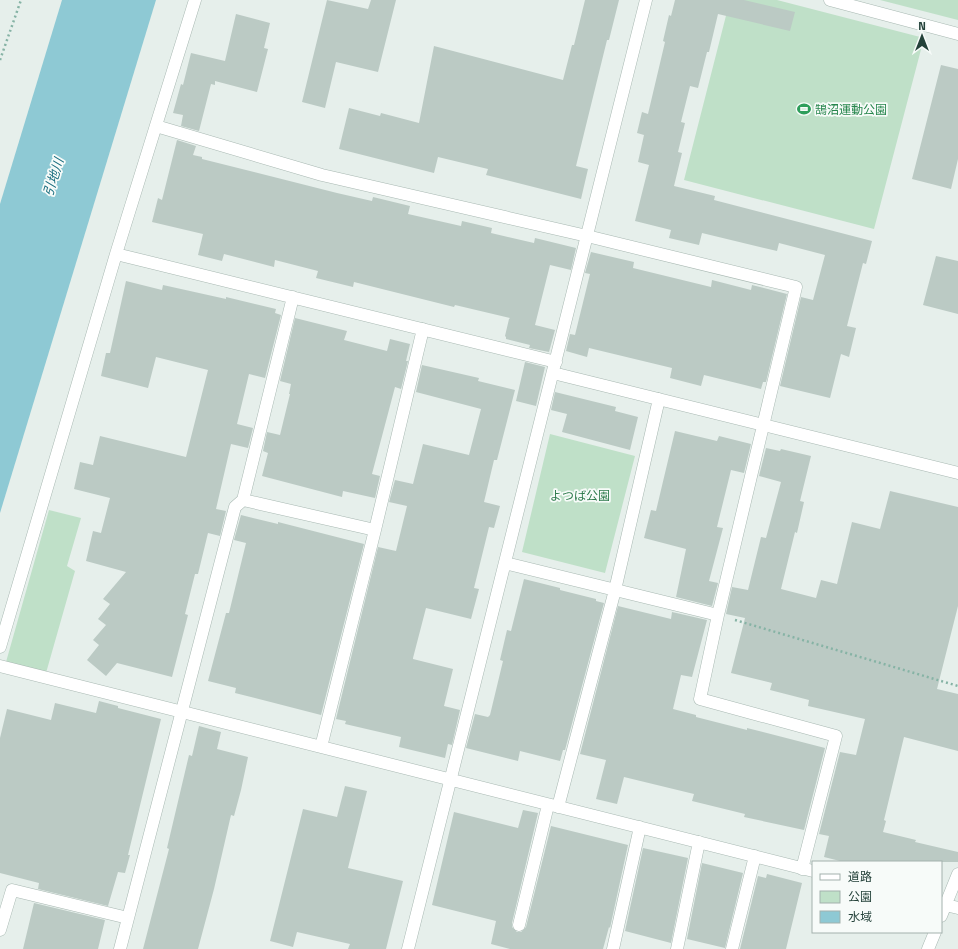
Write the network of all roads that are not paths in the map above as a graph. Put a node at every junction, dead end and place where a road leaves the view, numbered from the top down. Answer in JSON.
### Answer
{"nodes":[{"id":1,"x":195,"y":0,"type":"edge"},
{"id":2,"x":646,"y":0,"type":"edge"},
{"id":3,"x":830,"y":0,"type":"edge"},
{"id":4,"x":958,"y":34,"type":"edge"},
{"id":5,"x":156,"y":126,"type":"junction"},
{"id":6,"x":587,"y":236,"type":"junction"},
{"id":7,"x":116,"y":254,"type":"junction"},
{"id":8,"x":293,"y":297,"type":"junction"},
{"id":9,"x":423,"y":329,"type":"junction"},
{"id":10,"x":554,"y":367,"type":"junction"},
{"id":11,"x":659,"y":399,"type":"junction"},
{"id":12,"x":763,"y":425,"type":"junction"},
{"id":13,"x":958,"y":473,"type":"edge"},
{"id":14,"x":243,"y":500,"type":"junction"},
{"id":15,"x":375,"y":530,"type":"junction"},
{"id":16,"x":505,"y":563,"type":"junction"},
{"id":17,"x":615,"y":590,"type":"junction"},
{"id":18,"x":718,"y":615,"type":"junction"},
{"id":19,"x":0,"y":647,"type":"edge"},
{"id":20,"x":0,"y":666,"type":"edge"},
{"id":21,"x":182,"y":712,"type":"junction"},
{"id":22,"x":320,"y":747,"type":"junction"},
{"id":23,"x":450,"y":780,"type":"junction"},
{"id":24,"x":553,"y":806,"type":"junction"},
{"id":25,"x":640,"y":828,"type":"junction"},
{"id":26,"x":698,"y":842,"type":"junction"},
{"id":27,"x":755,"y":856,"type":"junction"},
{"id":28,"x":807,"y":870,"type":"edge"},
{"id":29,"x":958,"y":874,"type":"edge"},
{"id":30,"x":943,"y":908,"type":"edge"},
{"id":31,"x":958,"y":908,"type":"edge"},
{"id":32,"x":128,"y":918,"type":"junction"},
{"id":33,"x":519,"y":925,"type":"dead end"},
{"id":34,"x":0,"y":930,"type":"edge"},
{"id":35,"x":935,"y":933,"type":"edge"},
{"id":36,"x":120,"y":949,"type":"edge"},
{"id":37,"x":408,"y":949,"type":"edge"},
{"id":38,"x":613,"y":949,"type":"edge"},
{"id":39,"x":677,"y":949,"type":"edge"},
{"id":40,"x":732,"y":949,"type":"edge"},
{"id":41,"x":928,"y":949,"type":"edge"}],
"edges":[{"from":1,"to":5,"type":"street"},
{"from":2,"to":6,"type":"street"},
{"from":3,"to":4,"type":"street"},
{"from":5,"to":6,"type":"street"},
{"from":5,"to":7,"type":"street"},
{"from":6,"to":10,"type":"street"},
{"from":6,"to":12,"type":"street"},
{"from":7,"to":8,"type":"street"},
{"from":7,"to":19,"type":"street"},
{"from":8,"to":9,"type":"street"},
{"from":8,"to":14,"type":"street"},
{"from":9,"to":10,"type":"street"},
{"from":9,"to":15,"type":"street"},
{"from":10,"to":11,"type":"street"},
{"from":10,"to":16,"type":"street"},
{"from":11,"to":12,"type":"street"},
{"from":11,"to":17,"type":"street"},
{"from":12,"to":13,"type":"street"},
{"from":12,"to":18,"type":"street"},
{"from":14,"to":15,"type":"street"},
{"from":14,"to":21,"type":"street"},
{"from":15,"to":22,"type":"street"},
{"from":16,"to":17,"type":"street"},
{"from":16,"to":23,"type":"street"},
{"from":17,"to":18,"type":"street"},
{"from":17,"to":24,"type":"street"},
{"from":18,"to":28,"type":"street"},
{"from":20,"to":21,"type":"street"},
{"from":21,"to":22,"type":"street"},
{"from":21,"to":32,"type":"street"},
{"from":22,"to":23,"type":"street"},
{"from":23,"to":24,"type":"street"},
{"from":23,"to":37,"type":"street"},
{"from":24,"to":25,"type":"street"},
{"from":24,"to":33,"type":"street"},
{"from":25,"to":26,"type":"street"},
{"from":25,"to":38,"type":"street"},
{"from":26,"to":27,"type":"street"},
{"from":26,"to":39,"type":"street"},
{"from":27,"to":28,"type":"street"},
{"from":27,"to":40,"type":"street"},
{"from":29,"to":30,"type":"street"},
{"from":30,"to":31,"type":"street"},
{"from":32,"to":34,"type":"street"},
{"from":32,"to":36,"type":"street"},
{"from":35,"to":41,"type":"street"}]}
